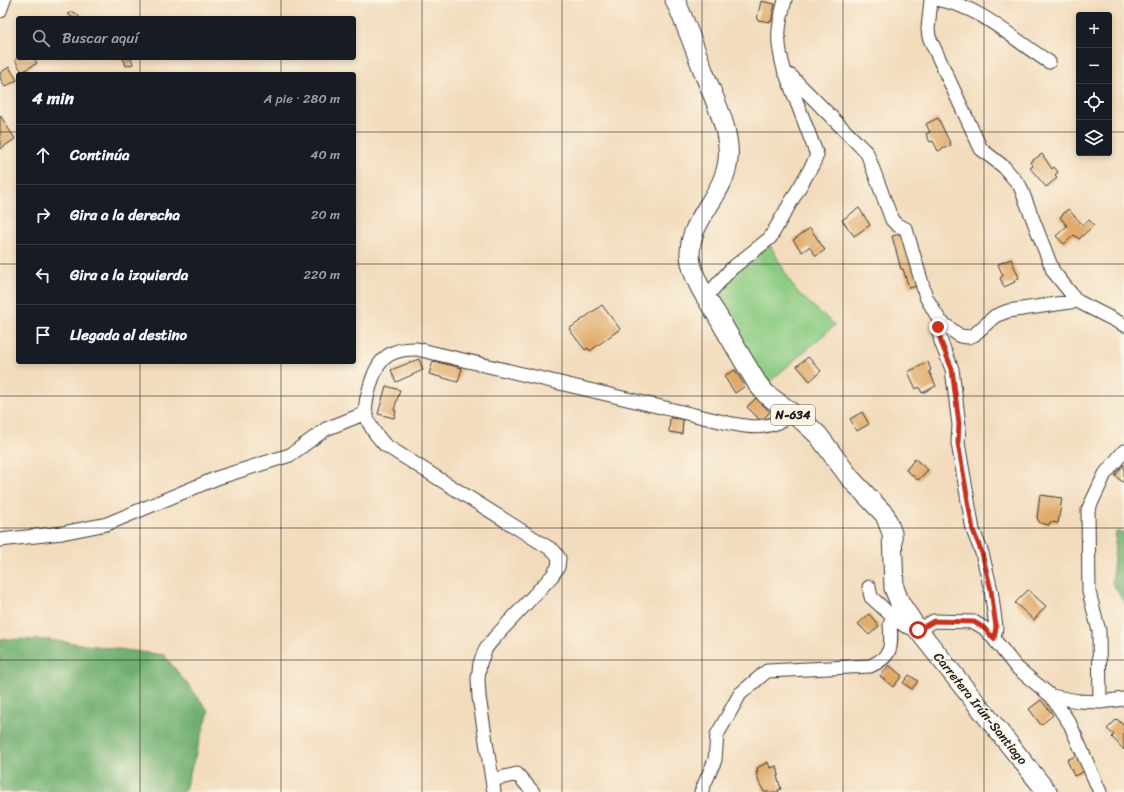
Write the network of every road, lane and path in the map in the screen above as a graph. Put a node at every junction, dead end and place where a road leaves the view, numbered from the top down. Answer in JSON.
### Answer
{"nodes":[{"id":1,"x":4,"y":0,"type":"edge"},
{"id":2,"x":675,"y":0,"type":"edge"},
{"id":3,"x":785,"y":0,"type":"edge"},
{"id":4,"x":931,"y":0,"type":"edge"},
{"id":5,"x":940,"y":0,"type":"edge"},
{"id":6,"x":0,"y":11,"type":"edge"},
{"id":7,"x":1049,"y":62,"type":"dead end"},
{"id":8,"x":785,"y":73,"type":"junction"},
{"id":9,"x":706,"y":298,"type":"junction"},
{"id":10,"x":1077,"y":301,"type":"junction"},
{"id":11,"x":940,"y":321,"type":"junction"},
{"id":12,"x":1124,"y":325,"type":"edge"},
{"id":13,"x":787,"y":410,"type":"junction"},
{"id":14,"x":366,"y":413,"type":"junction"},
{"id":15,"x":1124,"y":451,"type":"edge"},
{"id":16,"x":0,"y":540,"type":"edge"},
{"id":17,"x":869,"y":587,"type":"dead end"},
{"id":18,"x":895,"y":619,"type":"junction"},
{"id":19,"x":918,"y":630,"type":"junction"},
{"id":20,"x":994,"y":639,"type":"junction"},
{"id":21,"x":1051,"y":696,"type":"junction"},
{"id":22,"x":1124,"y":699,"type":"edge"},
{"id":23,"x":1100,"y":702,"type":"junction"},
{"id":24,"x":493,"y":786,"type":"edge"},
{"id":25,"x":533,"y":792,"type":"edge"},
{"id":26,"x":701,"y":792,"type":"edge"},
{"id":27,"x":1047,"y":792,"type":"edge"},
{"id":28,"x":1100,"y":792,"type":"edge"}],
"edges":[{"from":1,"to":6,"type":"street"},
{"from":2,"to":9,"type":"highway","name":"Carretera Irún-Santiago","number":"N-634"},
{"from":3,"to":8,"type":"street"},
{"from":4,"to":10,"type":"street"},
{"from":5,"to":7,"type":"street"},
{"from":8,"to":9,"type":"street"},
{"from":8,"to":11,"type":"street"},
{"from":9,"to":13,"type":"highway","name":"Carretera Irún-Santiago","number":"N-634"},
{"from":10,"to":11,"type":"street"},
{"from":10,"to":12,"type":"street"},
{"from":11,"to":20,"type":"street"},
{"from":13,"to":14,"type":"street"},
{"from":13,"to":19,"type":"highway","name":"Carretera Irún-Santiago","number":"N-634"},
{"from":14,"to":16,"type":"street"},
{"from":14,"to":24,"type":"street"},
{"from":15,"to":23,"type":"street"},
{"from":17,"to":18,"type":"street"},
{"from":18,"to":19,"type":"street"},
{"from":18,"to":26,"type":"street"},
{"from":19,"to":20,"type":"street"},
{"from":19,"to":27,"type":"highway","name":"Carretera Irún-Santiago","number":"N-634"},
{"from":20,"to":21,"type":"street"},
{"from":21,"to":23,"type":"street"},
{"from":21,"to":28,"type":"street"},
{"from":22,"to":23,"type":"street"},
{"from":24,"to":25,"type":"street"}]}
